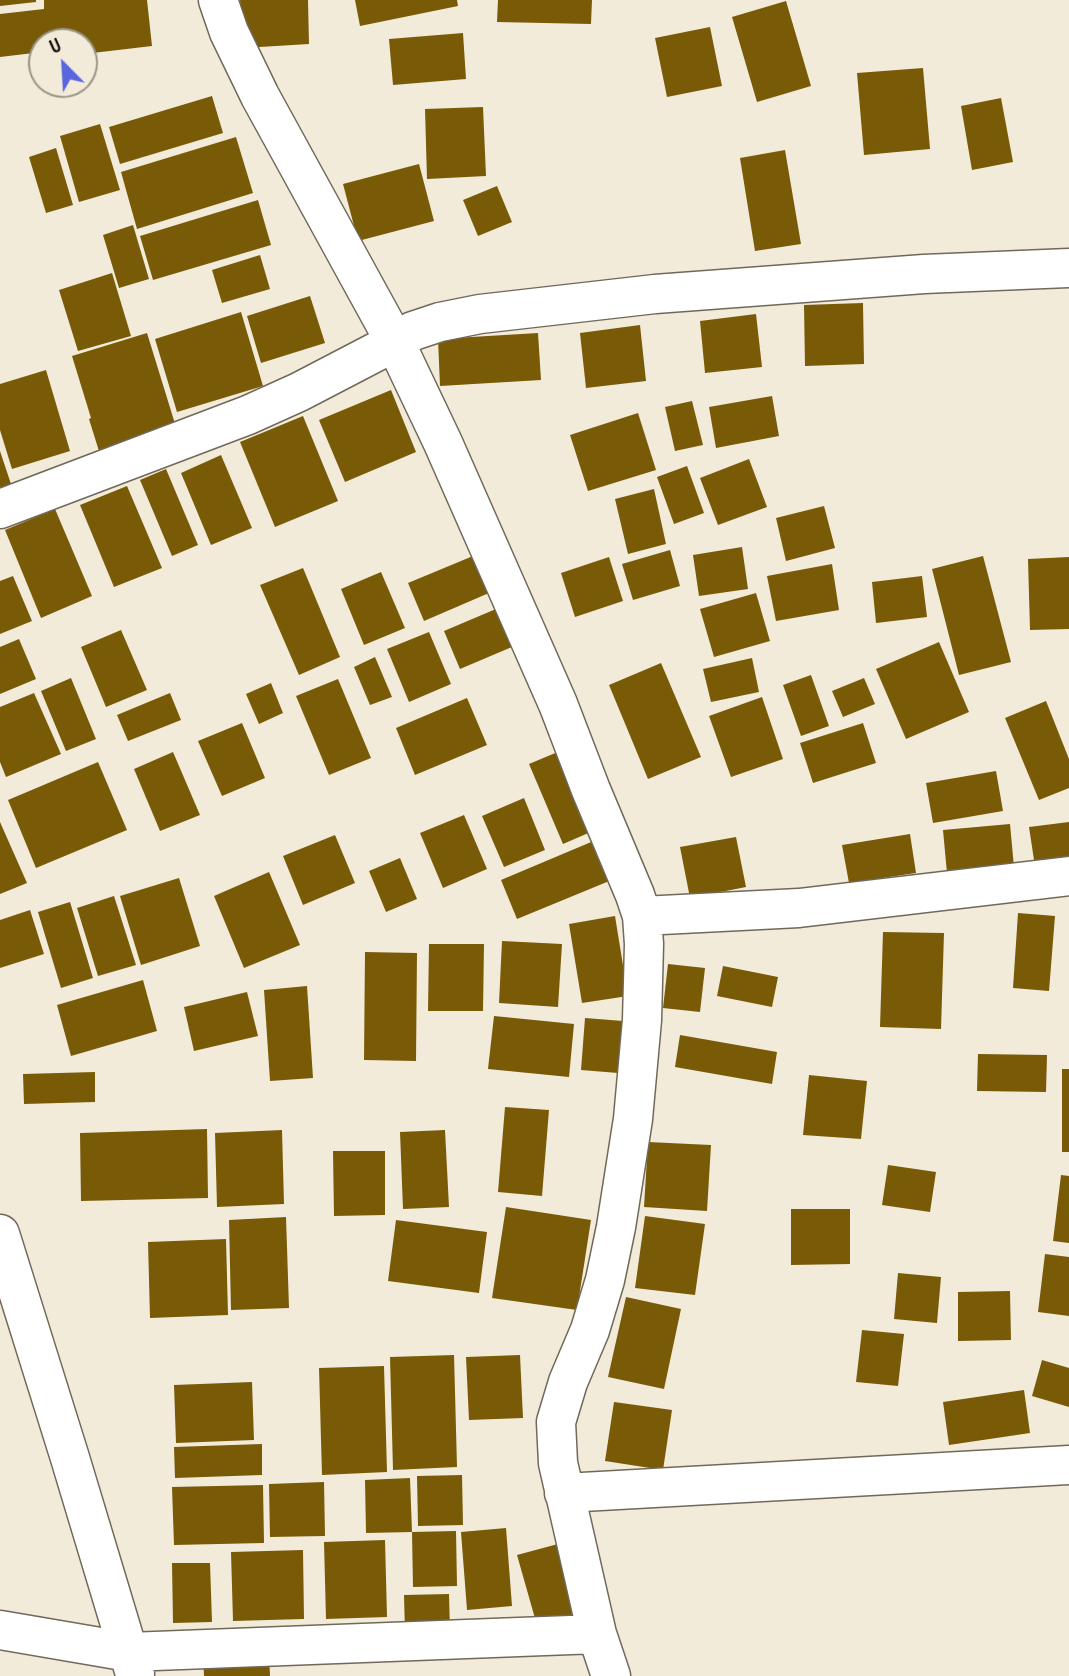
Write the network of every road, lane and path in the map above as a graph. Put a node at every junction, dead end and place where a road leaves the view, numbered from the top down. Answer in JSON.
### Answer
{"nodes":[{"id":1,"x":218,"y":0,"type":"edge"},
{"id":2,"x":1069,"y":268,"type":"edge"},
{"id":3,"x":395,"y":342,"type":"junction"},
{"id":4,"x":0,"y":509,"type":"edge"},
{"id":5,"x":1069,"y":876,"type":"edge"},
{"id":6,"x":642,"y":916,"type":"junction"},
{"id":7,"x":0,"y":1234,"type":"edge"},
{"id":8,"x":14,"y":1320,"type":"edge"},
{"id":9,"x":1069,"y":1465,"type":"edge"},
{"id":10,"x":564,"y":1493,"type":"junction"},
{"id":11,"x":0,"y":1630,"type":"edge"},
{"id":12,"x":597,"y":1634,"type":"junction"},
{"id":13,"x":133,"y":1664,"type":"edge"},
{"id":14,"x":611,"y":1676,"type":"edge"}],
"edges":[{"from":1,"to":3,"type":"street"},
{"from":2,"to":3,"type":"street"},
{"from":3,"to":4,"type":"street"},
{"from":3,"to":6,"type":"street"},
{"from":5,"to":6,"type":"street"},
{"from":6,"to":10,"type":"street"},
{"from":7,"to":8,"type":"street"},
{"from":8,"to":13,"type":"street"},
{"from":9,"to":10,"type":"street"},
{"from":10,"to":12,"type":"street"},
{"from":11,"to":13,"type":"street"},
{"from":12,"to":13,"type":"street"},
{"from":12,"to":14,"type":"street"}]}
